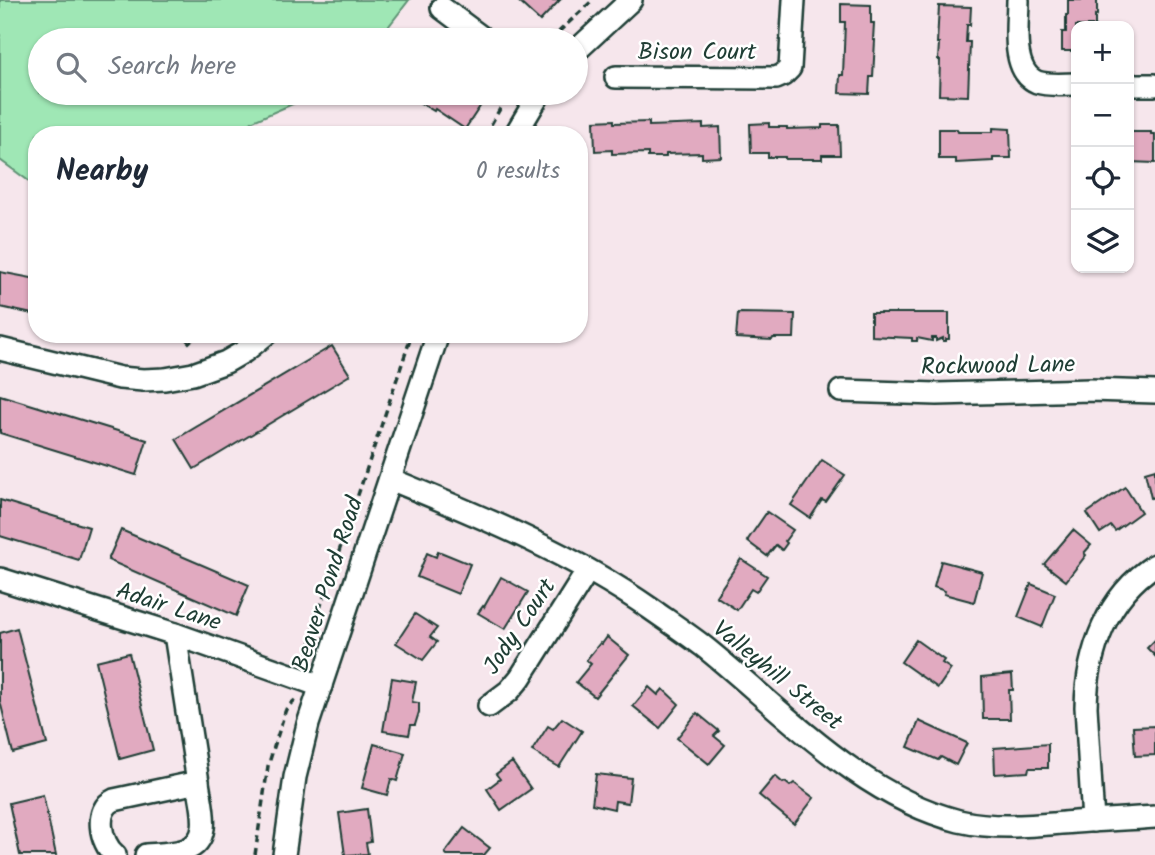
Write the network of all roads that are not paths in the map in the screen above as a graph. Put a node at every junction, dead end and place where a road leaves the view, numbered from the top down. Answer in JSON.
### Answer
{"nodes":[{"id":1,"x":631,"y":0,"type":"edge"},
{"id":2,"x":794,"y":0,"type":"edge"},
{"id":3,"x":1018,"y":0,"type":"edge"},
{"id":4,"x":442,"y":8,"type":"dead end"},
{"id":5,"x":469,"y":28,"type":"edge"},
{"id":6,"x":588,"y":40,"type":"edge"},
{"id":7,"x":616,"y":77,"type":"dead end"},
{"id":8,"x":1071,"y":84,"type":"edge"},
{"id":9,"x":1134,"y":85,"type":"edge"},
{"id":10,"x":1155,"y":85,"type":"edge"},
{"id":11,"x":533,"y":105,"type":"edge"},
{"id":12,"x":520,"y":126,"type":"edge"},
{"id":13,"x":255,"y":343,"type":"edge"},
{"id":14,"x":435,"y":343,"type":"edge"},
{"id":15,"x":0,"y":349,"type":"edge"},
{"id":16,"x":841,"y":391,"type":"dead end"},
{"id":17,"x":1155,"y":392,"type":"edge"},
{"id":18,"x":390,"y":479,"type":"junction"},
{"id":19,"x":1155,"y":565,"type":"edge"},
{"id":20,"x":588,"y":570,"type":"junction"},
{"id":21,"x":0,"y":579,"type":"edge"},
{"id":22,"x":175,"y":634,"type":"junction"},
{"id":23,"x":321,"y":686,"type":"junction"},
{"id":24,"x":489,"y":706,"type":"dead end"},
{"id":25,"x":198,"y":782,"type":"junction"},
{"id":26,"x":1155,"y":817,"type":"edge"},
{"id":27,"x":1093,"y":821,"type":"junction"},
{"id":28,"x":115,"y":855,"type":"edge"},
{"id":29,"x":146,"y":855,"type":"edge"},
{"id":30,"x":284,"y":855,"type":"edge"}],
"edges":[{"from":1,"to":6,"type":"street"},
{"from":2,"to":7,"type":"street","name":"Bison Court"},
{"from":3,"to":8,"type":"street"},
{"from":4,"to":5,"type":"street"},
{"from":9,"to":10,"type":"street"},
{"from":11,"to":12,"type":"street"},
{"from":13,"to":15,"type":"street"},
{"from":14,"to":18,"type":"street","name":"Beaver Pond Road"},
{"from":16,"to":17,"type":"street","name":"Rockwood Lane"},
{"from":18,"to":20,"type":"street","name":"Valleyhill Street"},
{"from":18,"to":23,"type":"street","name":"Beaver Pond Road"},
{"from":19,"to":27,"type":"street"},
{"from":20,"to":24,"type":"street","name":"Jody Court"},
{"from":20,"to":27,"type":"street","name":"Valleyhill Street"},
{"from":21,"to":22,"type":"street","name":"Adair Lane"},
{"from":22,"to":23,"type":"street","name":"Adair Lane"},
{"from":22,"to":25,"type":"street"},
{"from":23,"to":30,"type":"street","name":"Beaver Pond Road"},
{"from":25,"to":28,"type":"street"},
{"from":25,"to":29,"type":"street"},
{"from":26,"to":27,"type":"street","name":"Valleyhill Street"}]}
